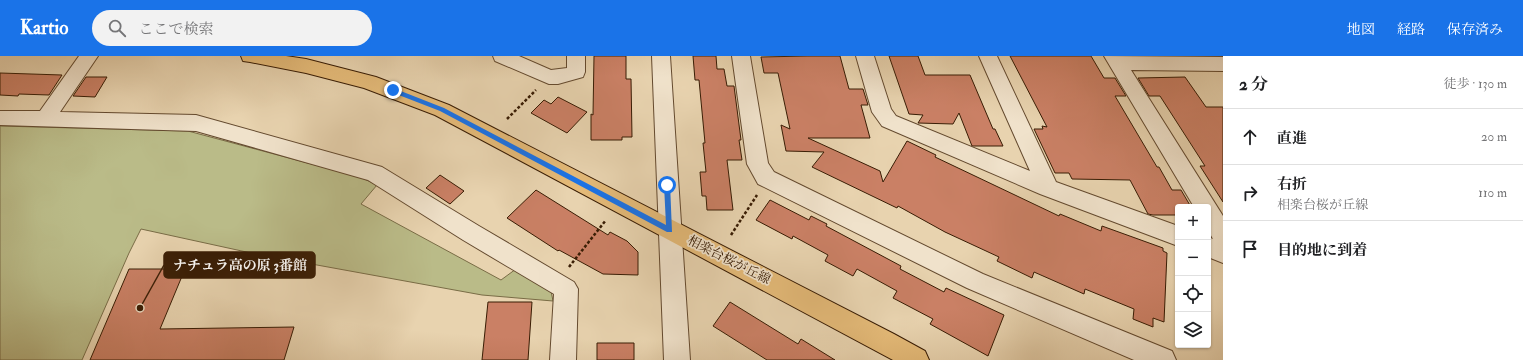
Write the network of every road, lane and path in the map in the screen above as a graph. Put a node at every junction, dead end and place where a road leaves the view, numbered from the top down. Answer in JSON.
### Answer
{"nodes":[{"id":1,"x":89,"y":56,"type":"edge"},
{"id":2,"x":250,"y":56,"type":"edge"},
{"id":3,"x":502,"y":56,"type":"edge"},
{"id":4,"x":576,"y":56,"type":"edge"},
{"id":5,"x":660,"y":56,"type":"edge"},
{"id":6,"x":741,"y":56,"type":"edge"},
{"id":7,"x":865,"y":56,"type":"edge"},
{"id":8,"x":988,"y":56,"type":"edge"},
{"id":9,"x":1115,"y":60,"type":"edge"},
{"id":10,"x":1223,"y":64,"type":"edge"},
{"id":11,"x":549,"y":77,"type":"junction"},
{"id":12,"x":0,"y":118,"type":"edge"},
{"id":13,"x":45,"y":119,"type":"junction"},
{"id":14,"x":507,"y":120,"type":"dead end"},
{"id":15,"x":768,"y":178,"type":"junction"},
{"id":16,"x":1048,"y":188,"type":"junction"},
{"id":17,"x":1204,"y":204,"type":"edge"},
{"id":18,"x":1211,"y":216,"type":"edge"},
{"id":19,"x":606,"y":220,"type":"dead end"},
{"id":20,"x":670,"y":230,"type":"junction"},
{"id":21,"x":731,"y":235,"type":"dead end"},
{"id":22,"x":1175,"y":235,"type":"edge"},
{"id":23,"x":1223,"y":235,"type":"edge"},
{"id":24,"x":1211,"y":249,"type":"edge"},
{"id":25,"x":1223,"y":253,"type":"edge"},
{"id":26,"x":556,"y":283,"type":"junction"},
{"id":27,"x":563,"y":360,"type":"edge"},
{"id":28,"x":677,"y":360,"type":"edge"},
{"id":29,"x":916,"y":360,"type":"edge"},
{"id":30,"x":1163,"y":360,"type":"edge"}],
"edges":[{"from":1,"to":13,"type":"street"},
{"from":2,"to":20,"type":"main road","name":"相楽台桜が丘線"},
{"from":3,"to":11,"type":"street"},
{"from":4,"to":11,"type":"street"},
{"from":5,"to":20,"type":"street"},
{"from":6,"to":15,"type":"street"},
{"from":7,"to":16,"type":"street"},
{"from":8,"to":16,"type":"street"},
{"from":9,"to":10,"type":"street"},
{"from":9,"to":17,"type":"street"},
{"from":11,"to":14,"type":"path"},
{"from":12,"to":13,"type":"street"},
{"from":13,"to":26,"type":"street"},
{"from":15,"to":21,"type":"path"},
{"from":15,"to":30,"type":"street"},
{"from":16,"to":22,"type":"street"},
{"from":18,"to":23,"type":"street"},
{"from":19,"to":26,"type":"path"},
{"from":20,"to":28,"type":"street"},
{"from":20,"to":29,"type":"main road","name":"相楽台桜が丘線"},
{"from":24,"to":25,"type":"street"},
{"from":26,"to":27,"type":"street"}]}
